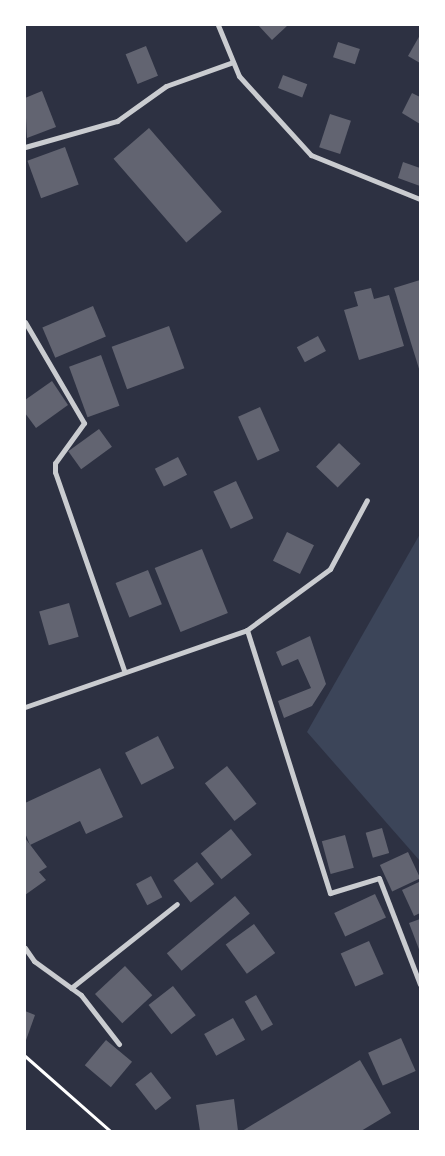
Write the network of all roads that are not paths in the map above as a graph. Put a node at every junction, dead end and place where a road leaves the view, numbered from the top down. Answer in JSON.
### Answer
{"nodes":[{"id":1,"x":218,"y":25,"type":"edge"},
{"id":2,"x":232,"y":62,"type":"junction"},
{"id":3,"x":25,"y":147,"type":"edge"},
{"id":4,"x":420,"y":199,"type":"edge"},
{"id":5,"x":25,"y":322,"type":"edge"},
{"id":6,"x":367,"y":500,"type":"dead end"},
{"id":7,"x":248,"y":630,"type":"junction"},
{"id":8,"x":124,"y":670,"type":"junction"},
{"id":9,"x":25,"y":707,"type":"edge"},
{"id":10,"x":177,"y":904,"type":"dead end"},
{"id":11,"x":25,"y":948,"type":"edge"},
{"id":12,"x":420,"y":984,"type":"edge"},
{"id":13,"x":71,"y":988,"type":"junction"},
{"id":14,"x":119,"y":1044,"type":"dead end"}],
"edges":[{"from":1,"to":2,"type":"street"},
{"from":2,"to":3,"type":"street"},
{"from":2,"to":4,"type":"street"},
{"from":5,"to":8,"type":"street"},
{"from":6,"to":7,"type":"street"},
{"from":7,"to":8,"type":"street"},
{"from":7,"to":12,"type":"street"},
{"from":8,"to":9,"type":"street"},
{"from":10,"to":13,"type":"street"},
{"from":11,"to":13,"type":"street"},
{"from":13,"to":14,"type":"street"}]}
